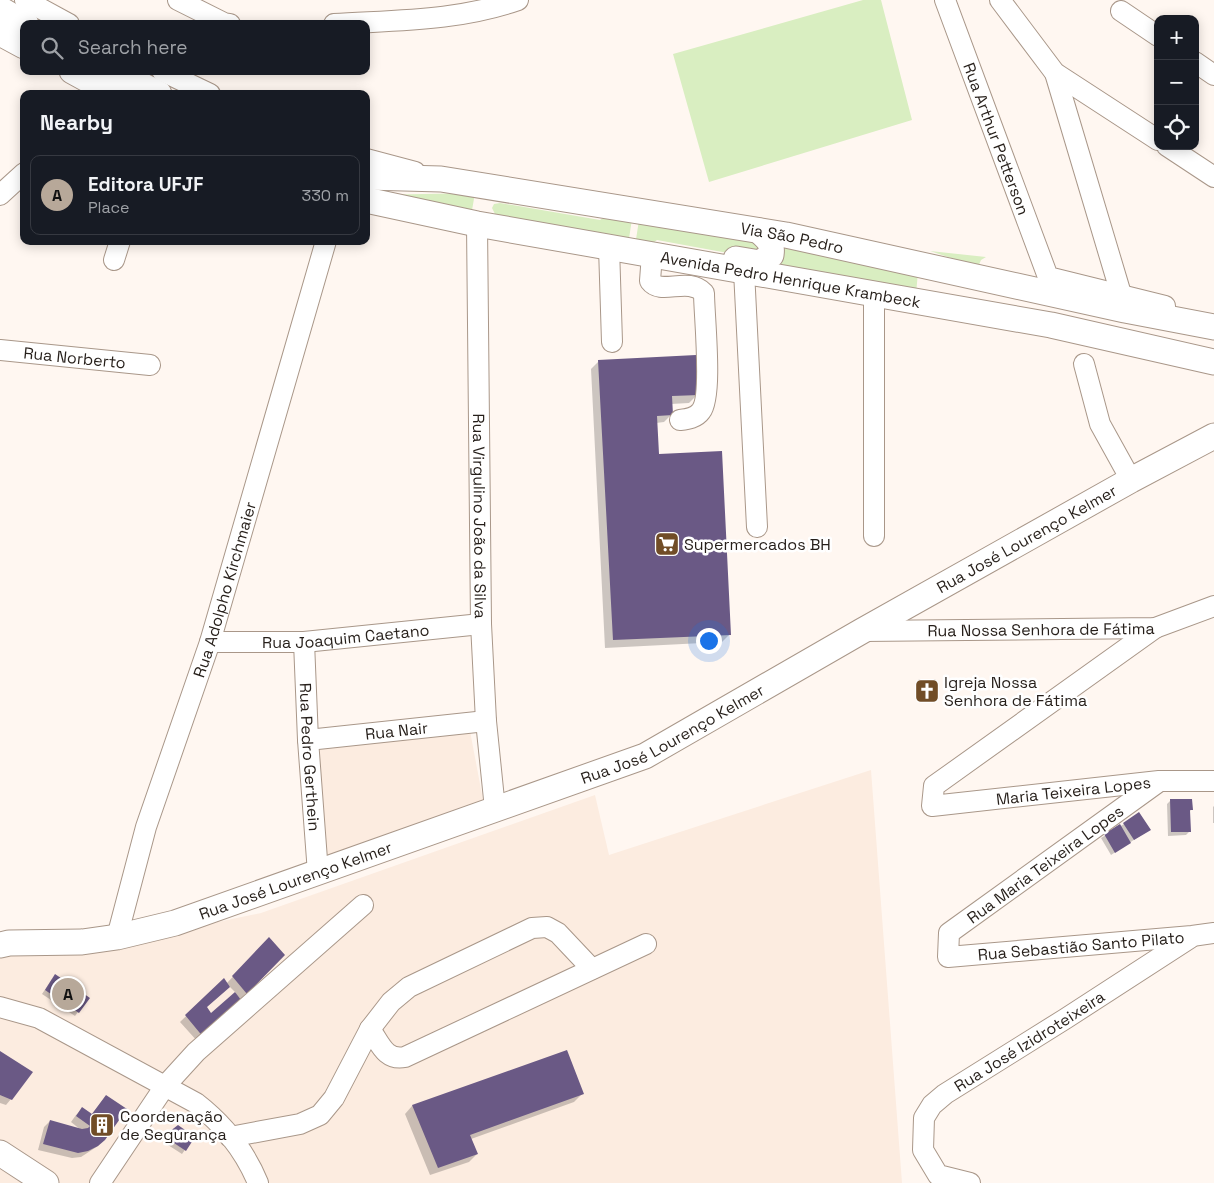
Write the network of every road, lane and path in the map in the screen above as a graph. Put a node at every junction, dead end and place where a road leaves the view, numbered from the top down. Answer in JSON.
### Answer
{"nodes":[{"id":1,"x":25,"y":0,"type":"edge"},
{"id":2,"x":178,"y":0,"type":"edge"},
{"id":3,"x":518,"y":0,"type":"edge"},
{"id":4,"x":946,"y":0,"type":"edge"},
{"id":5,"x":1000,"y":0,"type":"edge"},
{"id":6,"x":0,"y":10,"type":"edge"},
{"id":7,"x":1121,"y":11,"type":"dead end"},
{"id":8,"x":62,"y":20,"type":"edge"},
{"id":9,"x":218,"y":20,"type":"edge"},
{"id":10,"x":20,"y":21,"type":"edge"},
{"id":11,"x":370,"y":22,"type":"edge"},
{"id":12,"x":0,"y":33,"type":"edge"},
{"id":13,"x":1154,"y":33,"type":"edge"},
{"id":14,"x":20,"y":44,"type":"edge"},
{"id":15,"x":1199,"y":65,"type":"edge"},
{"id":16,"x":1055,"y":73,"type":"junction"},
{"id":17,"x":81,"y":75,"type":"edge"},
{"id":18,"x":170,"y":75,"type":"edge"},
{"id":19,"x":1214,"y":75,"type":"edge"},
{"id":20,"x":112,"y":88,"type":"edge"},
{"id":21,"x":128,"y":90,"type":"edge"},
{"id":22,"x":202,"y":90,"type":"edge"},
{"id":23,"x":1154,"y":137,"type":"edge"},
{"id":24,"x":1173,"y":150,"type":"edge"},
{"id":25,"x":370,"y":160,"type":"edge"},
{"id":26,"x":20,"y":177,"type":"edge"},
{"id":27,"x":370,"y":177,"type":"edge"},
{"id":28,"x":1214,"y":177,"type":"edge"},
{"id":29,"x":441,"y":179,"type":"junction"},
{"id":30,"x":0,"y":195,"type":"edge"},
{"id":31,"x":370,"y":201,"type":"edge"},
{"id":32,"x":606,"y":206,"type":"junction"},
{"id":33,"x":477,"y":224,"type":"junction"},
{"id":34,"x":759,"y":231,"type":"junction"},
{"id":35,"x":325,"y":245,"type":"edge"},
{"id":36,"x":609,"y":247,"type":"junction"},
{"id":37,"x":652,"y":254,"type":"junction"},
{"id":38,"x":744,"y":271,"type":"junction"},
{"id":39,"x":1048,"y":277,"type":"junction"},
{"id":40,"x":980,"y":278,"type":"junction"},
{"id":41,"x":874,"y":293,"type":"junction"},
{"id":42,"x":1121,"y":294,"type":"junction"},
{"id":43,"x":922,"y":301,"type":"junction"},
{"id":44,"x":1214,"y":314,"type":"edge"},
{"id":45,"x":1214,"y":327,"type":"edge"},
{"id":46,"x":612,"y":342,"type":"dead end"},
{"id":47,"x":1214,"y":345,"type":"edge"},
{"id":48,"x":0,"y":350,"type":"edge"},
{"id":49,"x":1214,"y":362,"type":"edge"},
{"id":50,"x":1084,"y":364,"type":"dead end"},
{"id":51,"x":150,"y":365,"type":"dead end"},
{"id":52,"x":680,"y":420,"type":"dead end"},
{"id":53,"x":1208,"y":441,"type":"edge"},
{"id":54,"x":1131,"y":480,"type":"junction"},
{"id":55,"x":757,"y":528,"type":"dead end"},
{"id":56,"x":874,"y":536,"type":"dead end"},
{"id":57,"x":1214,"y":606,"type":"edge"},
{"id":58,"x":481,"y":624,"type":"junction"},
{"id":59,"x":1155,"y":628,"type":"junction"},
{"id":60,"x":862,"y":631,"type":"junction"},
{"id":61,"x":210,"y":642,"type":"junction"},
{"id":62,"x":304,"y":642,"type":"junction"},
{"id":63,"x":486,"y":722,"type":"junction"},
{"id":64,"x":308,"y":740,"type":"junction"},
{"id":65,"x":1159,"y":781,"type":"junction"},
{"id":66,"x":1214,"y":781,"type":"edge"},
{"id":67,"x":495,"y":809,"type":"junction"},
{"id":68,"x":318,"y":873,"type":"junction"},
{"id":69,"x":363,"y":905,"type":"dead end"},
{"id":70,"x":0,"y":931,"type":"edge"},
{"id":71,"x":1214,"y":933,"type":"edge"},
{"id":72,"x":1192,"y":936,"type":"junction"},
{"id":73,"x":114,"y":937,"type":"junction"},
{"id":74,"x":646,"y":944,"type":"dead end"},
{"id":75,"x":0,"y":945,"type":"edge"},
{"id":76,"x":948,"y":956,"type":"joint"},
{"id":77,"x":592,"y":969,"type":"junction"},
{"id":78,"x":0,"y":1008,"type":"edge"},
{"id":79,"x":370,"y":1029,"type":"junction"},
{"id":80,"x":165,"y":1086,"type":"junction"},
{"id":81,"x":230,"y":1137,"type":"junction"},
{"id":82,"x":0,"y":1153,"type":"edge"},
{"id":83,"x":46,"y":1183,"type":"edge"},
{"id":84,"x":100,"y":1183,"type":"edge"},
{"id":85,"x":258,"y":1183,"type":"edge"},
{"id":86,"x":970,"y":1183,"type":"edge"}],
"edges":[{"from":1,"to":8,"type":"street"},
{"from":2,"to":9,"type":"street"},
{"from":3,"to":11,"type":"street"},
{"from":4,"to":39,"type":"street","name":"Rua Arthur Petterson"},
{"from":5,"to":16,"type":"street"},
{"from":6,"to":10,"type":"main road"},
{"from":7,"to":13,"type":"street"},
{"from":12,"to":14,"type":"main road"},
{"from":15,"to":19,"type":"street"},
{"from":16,"to":23,"type":"street"},
{"from":16,"to":42,"type":"street"},
{"from":17,"to":20,"type":"main road"},
{"from":18,"to":22,"type":"street"},
{"from":20,"to":21,"type":"main road"},
{"from":24,"to":28,"type":"street"},
{"from":25,"to":29,"type":"street"},
{"from":26,"to":30,"type":"street"},
{"from":27,"to":29,"type":"main road","name":"Via São Pedro"},
{"from":29,"to":32,"type":"main road","name":"Via São Pedro"},
{"from":31,"to":33,"type":"main road","name":"Avenida Pedro Henrique Krambeck"},
{"from":32,"to":33,"type":"main road"},
{"from":32,"to":34,"type":"main road","name":"Via São Pedro"},
{"from":33,"to":36,"type":"main road","name":"Avenida Pedro Henrique Krambeck"},
{"from":33,"to":58,"type":"street","name":"Rua Virgulino João da Silva"},
{"from":34,"to":37,"type":"main road"},
{"from":34,"to":40,"type":"main road","name":"Via São Pedro"},
{"from":35,"to":61,"type":"street","name":"Rua Adolpho Kirchmaier"},
{"from":36,"to":37,"type":"main road","name":"Avenida Pedro Henrique Krambeck"},
{"from":36,"to":46,"type":"street"},
{"from":37,"to":38,"type":"main road","name":"Avenida Pedro Henrique Krambeck"},
{"from":37,"to":52,"type":"street"},
{"from":38,"to":41,"type":"main road","name":"Avenida Pedro Henrique Krambeck"},
{"from":38,"to":55,"type":"street"},
{"from":39,"to":40,"type":"main road"},
{"from":39,"to":42,"type":"street"},
{"from":40,"to":45,"type":"main road","name":"Via São Pedro"},
{"from":41,"to":43,"type":"main road","name":"Avenida Pedro Henrique Krambeck"},
{"from":41,"to":56,"type":"street"},
{"from":42,"to":44,"type":"street"},
{"from":43,"to":47,"type":"main road"},
{"from":43,"to":49,"type":"main road","name":"Avenida Pedro Henrique Krambeck"},
{"from":48,"to":51,"type":"street","name":"Rua Norberto"},
{"from":50,"to":54,"type":"street"},
{"from":53,"to":54,"type":"main road","name":"Rua José Lourenço Kelmer"},
{"from":54,"to":60,"type":"main road","name":"Rua José Lourenço Kelmer"},
{"from":57,"to":59,"type":"street","name":"Rua Nossa Senhora de Fátima"},
{"from":58,"to":62,"type":"street","name":"Rua Joaquim Caetano"},
{"from":58,"to":63,"type":"street","name":"Rua Virgulino João da Silva"},
{"from":59,"to":60,"type":"street","name":"Rua Nossa Senhora de Fátima"},
{"from":59,"to":65,"type":"street","name":"Maria Teixeira Lopes"},
{"from":60,"to":67,"type":"main road","name":"Rua José Lourenço Kelmer"},
{"from":61,"to":62,"type":"street","name":"Rua Joaquim Caetano"},
{"from":61,"to":73,"type":"street","name":"Rua Adolpho Kirchmaier"},
{"from":62,"to":64,"type":"street","name":"Rua Pedro Gerthein"},
{"from":63,"to":64,"type":"street","name":"Rua Nair"},
{"from":63,"to":67,"type":"street","name":"Rua Virgulino João da Silva"},
{"from":64,"to":68,"type":"street","name":"Rua Pedro Gerthein"},
{"from":65,"to":66,"type":"street","name":"Maria Teixeira Lopes"},
{"from":65,"to":76,"type":"street","name":"Rua Maria Teixeira Lopes"},
{"from":67,"to":68,"type":"main road","name":"Rua José Lourenço Kelmer"},
{"from":68,"to":73,"type":"main road","name":"Rua José Lourenço Kelmer"},
{"from":69,"to":80,"type":"street"},
{"from":70,"to":73,"type":"main road","name":"Rua José Lourenço Kelmer"},
{"from":71,"to":72,"type":"street","name":"Rua Sebastião Santo Pilato"},
{"from":72,"to":76,"type":"street","name":"Rua Sebastião Santo Pilato"},
{"from":72,"to":86,"type":"street","name":"Rua José Izidroteixeira"},
{"from":73,"to":75,"type":"main road","name":"Rua José Lourenço Kelmer"},
{"from":74,"to":77,"type":"street"},
{"from":77,"to":79,"type":"street"},
{"from":77,"to":79,"type":"street"},
{"from":78,"to":80,"type":"street"},
{"from":79,"to":81,"type":"street"},
{"from":80,"to":81,"type":"street"},
{"from":80,"to":84,"type":"street"},
{"from":81,"to":85,"type":"street"},
{"from":82,"to":83,"type":"main road"}]}
